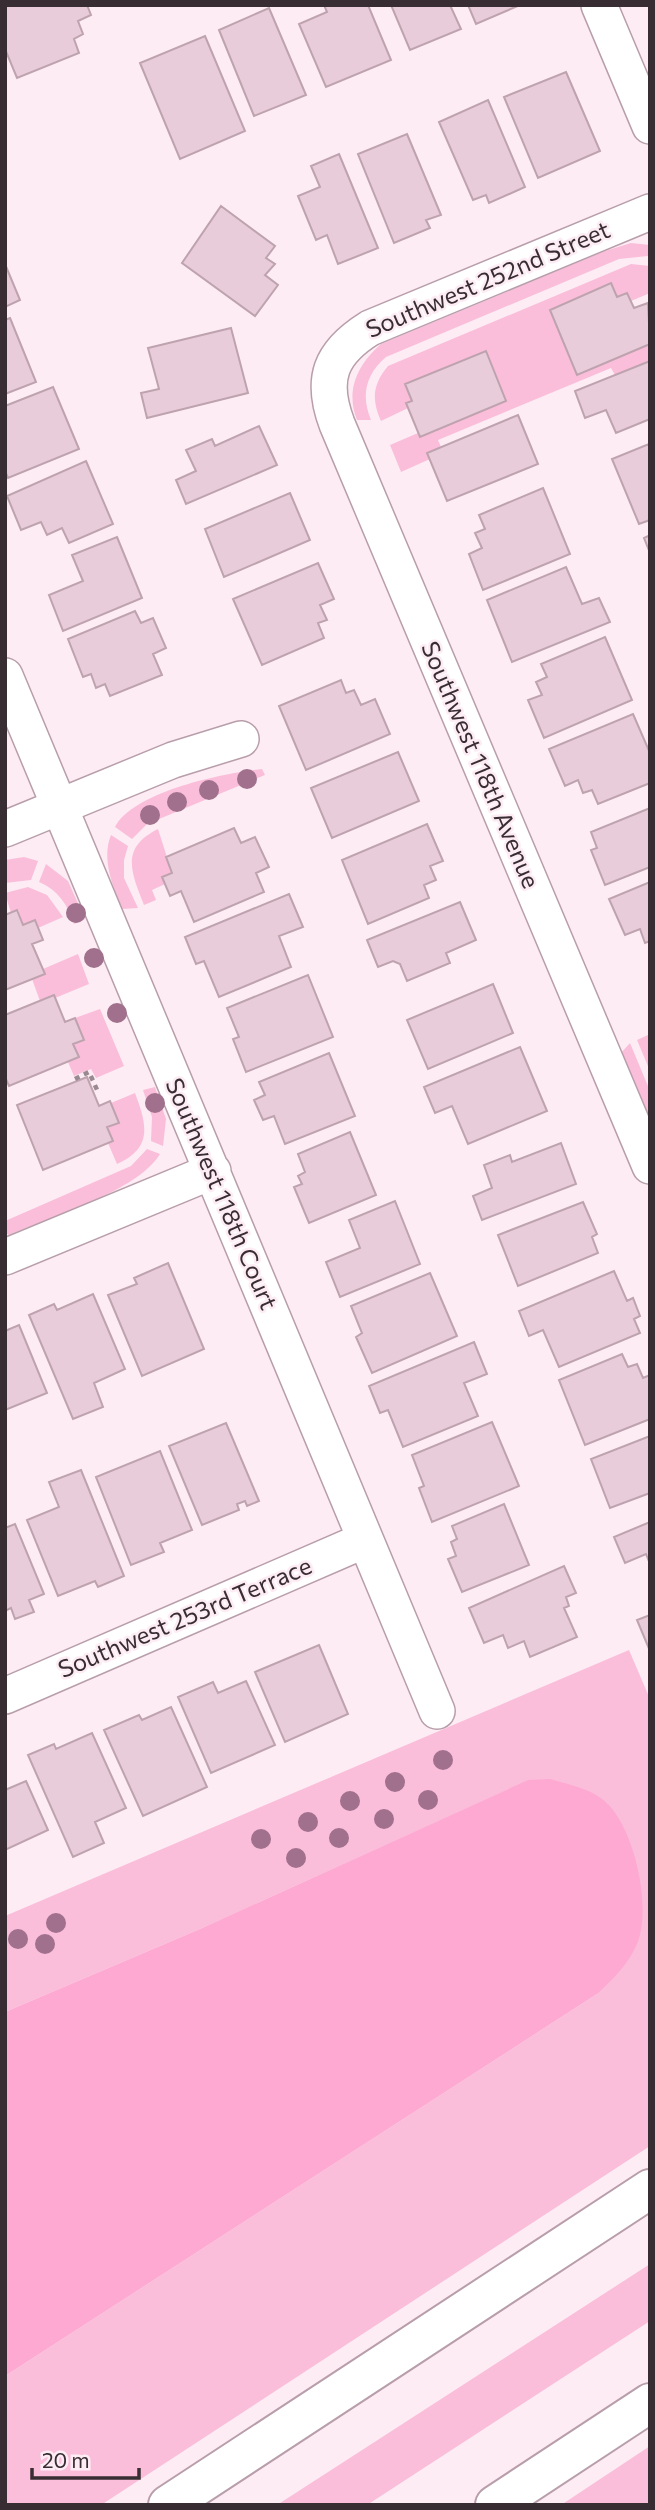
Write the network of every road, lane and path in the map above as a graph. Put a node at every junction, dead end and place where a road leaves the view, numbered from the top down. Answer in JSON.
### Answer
{"nodes":[{"id":1,"x":599,"y":5,"type":"edge"},
{"id":2,"x":650,"y":126,"type":"edge"},
{"id":3,"x":650,"y":212,"type":"edge"},
{"id":4,"x":335,"y":360,"type":"joint"},
{"id":5,"x":5,"y":676,"type":"edge"},
{"id":6,"x":241,"y":739,"type":"dead end"},
{"id":7,"x":60,"y":806,"type":"junction"},
{"id":8,"x":5,"y":830,"type":"edge"},
{"id":9,"x":75,"y":1079,"type":"dead end"},
{"id":10,"x":98,"y":1092,"type":"dead end"},
{"id":11,"x":650,"y":1166,"type":"edge"},
{"id":12,"x":213,"y":1171,"type":"junction"},
{"id":13,"x":5,"y":1257,"type":"edge"},
{"id":14,"x":365,"y":1541,"type":"junction"},
{"id":15,"x":5,"y":1696,"type":"edge"},
{"id":16,"x":437,"y":1711,"type":"dead end"},
{"id":17,"x":650,"y":2189,"type":"edge"},
{"id":18,"x":650,"y":2403,"type":"edge"},
{"id":19,"x":168,"y":2505,"type":"edge"},
{"id":20,"x":495,"y":2505,"type":"edge"}],
"edges":[{"from":1,"to":2,"type":"street"},
{"from":3,"to":4,"type":"street","name":"Southwest 252nd Street"},
{"from":4,"to":11,"type":"street","name":"Southwest 118th Avenue"},
{"from":5,"to":7,"type":"street","name":"Southwest 118th Court"},
{"from":6,"to":7,"type":"street"},
{"from":7,"to":8,"type":"street"},
{"from":7,"to":12,"type":"street","name":"Southwest 118th Court"},
{"from":9,"to":10,"type":"path"},
{"from":12,"to":13,"type":"street"},
{"from":12,"to":14,"type":"street","name":"Southwest 118th Court"},
{"from":14,"to":15,"type":"street","name":"Southwest 253rd Terrace"},
{"from":14,"to":16,"type":"street","name":"Southwest 118th Court"},
{"from":17,"to":19,"type":"highway"},
{"from":18,"to":20,"type":"highway"}]}
